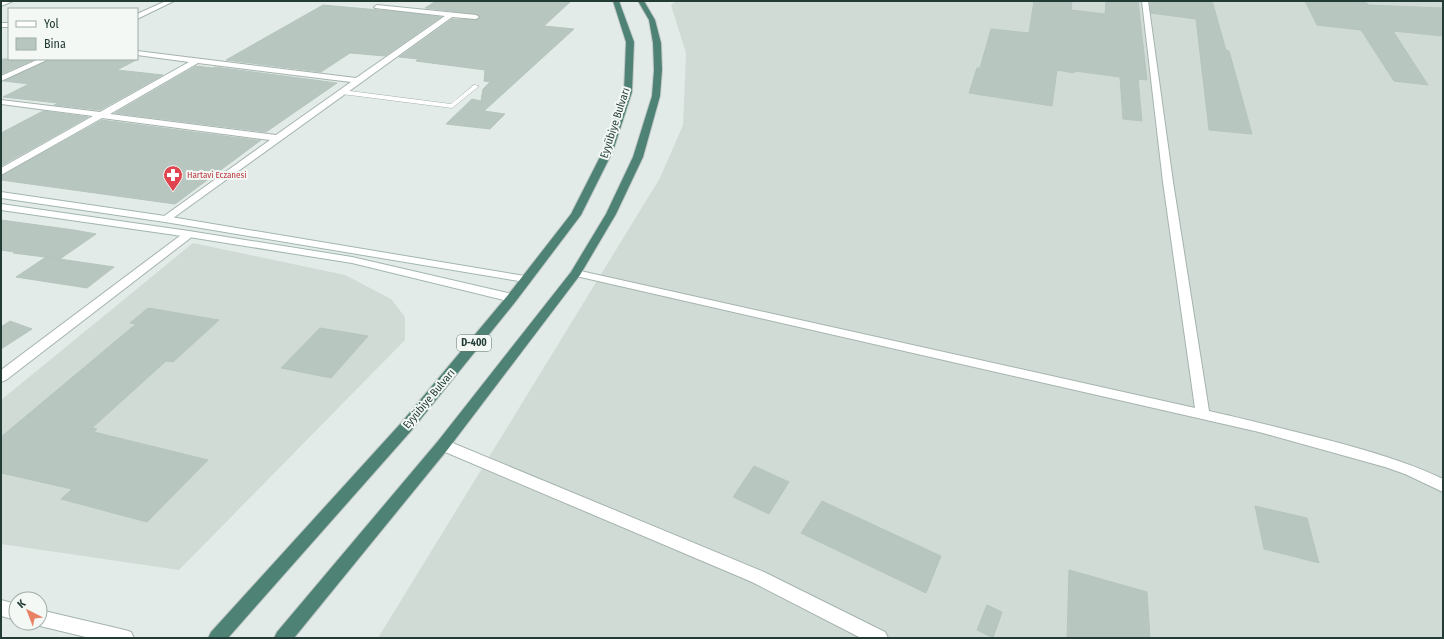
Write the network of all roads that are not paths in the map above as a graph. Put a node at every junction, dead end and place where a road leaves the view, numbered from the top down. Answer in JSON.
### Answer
{"nodes":[{"id":1,"x":10,"y":1,"type":"edge"},
{"id":2,"x":171,"y":1,"type":"edge"},
{"id":3,"x":616,"y":1,"type":"edge"},
{"id":4,"x":641,"y":1,"type":"edge"},
{"id":5,"x":1145,"y":1,"type":"edge"},
{"id":6,"x":1,"y":4,"type":"edge"},
{"id":7,"x":377,"y":7,"type":"dead end"},
{"id":8,"x":450,"y":14,"type":"junction"},
{"id":9,"x":138,"y":17,"type":"edge"},
{"id":10,"x":476,"y":17,"type":"dead end"},
{"id":11,"x":138,"y":54,"type":"edge"},
{"id":12,"x":43,"y":60,"type":"edge"},
{"id":13,"x":196,"y":61,"type":"junction"},
{"id":14,"x":1,"y":79,"type":"edge"},
{"id":15,"x":358,"y":81,"type":"junction"},
{"id":16,"x":476,"y":86,"type":"dead end"},
{"id":17,"x":342,"y":92,"type":"junction"},
{"id":18,"x":1,"y":102,"type":"edge"},
{"id":19,"x":103,"y":115,"type":"junction"},
{"id":20,"x":278,"y":138,"type":"junction"},
{"id":21,"x":1,"y":172,"type":"edge"},
{"id":22,"x":1,"y":195,"type":"edge"},
{"id":23,"x":1,"y":207,"type":"edge"},
{"id":24,"x":165,"y":220,"type":"junction"},
{"id":25,"x":189,"y":234,"type":"junction"},
{"id":26,"x":576,"y":273,"type":"junction"},
{"id":27,"x":525,"y":279,"type":"junction"},
{"id":28,"x":512,"y":298,"type":"junction"},
{"id":29,"x":1,"y":377,"type":"edge"},
{"id":30,"x":1203,"y":414,"type":"junction"},
{"id":31,"x":442,"y":445,"type":"junction"},
{"id":32,"x":1443,"y":486,"type":"edge"},
{"id":33,"x":48,"y":620,"type":"edge"},
{"id":34,"x":120,"y":637,"type":"edge"},
{"id":35,"x":217,"y":638,"type":"edge"},
{"id":36,"x":283,"y":638,"type":"edge"},
{"id":37,"x":879,"y":638,"type":"edge"}],
"edges":[{"from":1,"to":6,"type":"street"},
{"from":2,"to":9,"type":"street"},
{"from":3,"to":27,"type":"highway","name":"Eyyübiye Bulvarı","number":"D-400"},
{"from":4,"to":26,"type":"highway"},
{"from":5,"to":30,"type":"street"},
{"from":7,"to":8,"type":"street"},
{"from":8,"to":10,"type":"street"},
{"from":8,"to":15,"type":"street"},
{"from":11,"to":13,"type":"street"},
{"from":12,"to":14,"type":"street"},
{"from":13,"to":15,"type":"street"},
{"from":13,"to":19,"type":"street"},
{"from":15,"to":17,"type":"street"},
{"from":16,"to":17,"type":"lane"},
{"from":17,"to":20,"type":"street"},
{"from":18,"to":19,"type":"street"},
{"from":19,"to":20,"type":"street"},
{"from":19,"to":21,"type":"street"},
{"from":20,"to":24,"type":"street"},
{"from":22,"to":24,"type":"street"},
{"from":23,"to":25,"type":"street"},
{"from":24,"to":27,"type":"street"},
{"from":25,"to":28,"type":"street"},
{"from":25,"to":29,"type":"street"},
{"from":26,"to":30,"type":"street"},
{"from":26,"to":31,"type":"highway"},
{"from":27,"to":28,"type":"highway","name":"Eyyübiye Bulvarı","number":"D-400"},
{"from":28,"to":35,"type":"highway","name":"Eyyübiye Bulvarı","number":"D-400"},
{"from":30,"to":32,"type":"street"},
{"from":31,"to":36,"type":"highway"},
{"from":31,"to":37,"type":"street"},
{"from":33,"to":34,"type":"street"}]}
